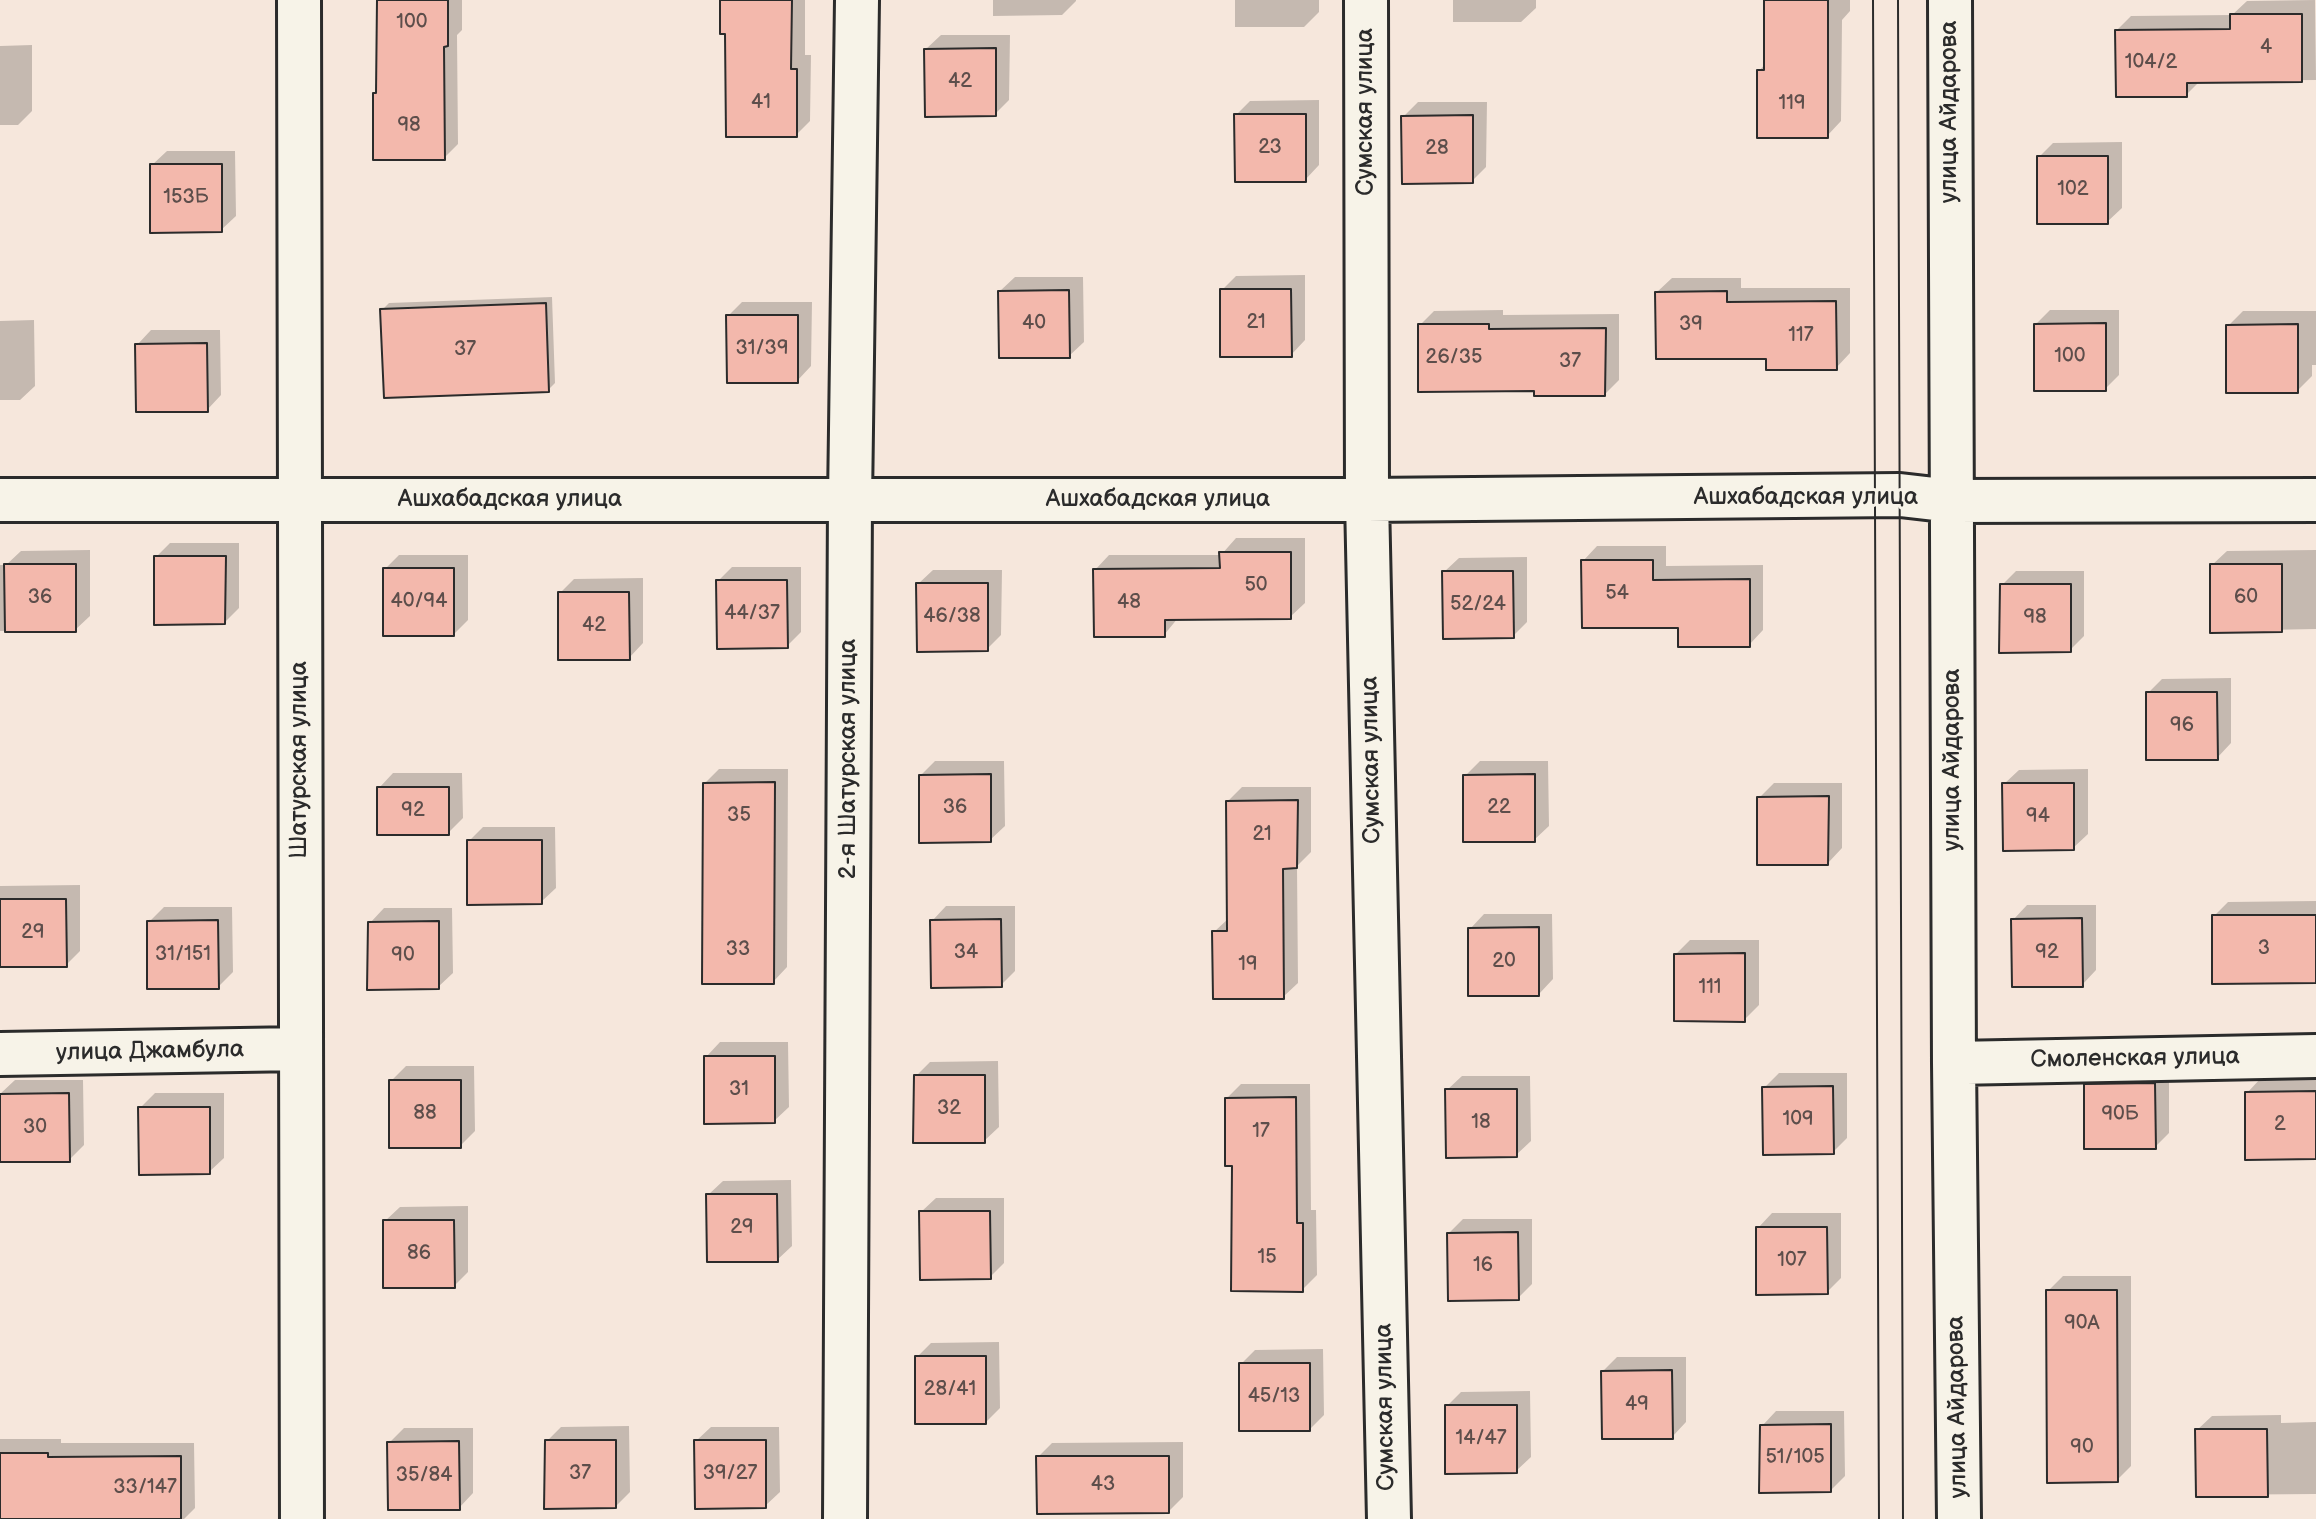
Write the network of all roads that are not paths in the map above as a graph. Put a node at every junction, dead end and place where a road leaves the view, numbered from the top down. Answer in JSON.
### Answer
{"nodes":[{"id":1,"x":299,"y":0,"type":"edge"},
{"id":2,"x":857,"y":0,"type":"edge"},
{"id":3,"x":1366,"y":0,"type":"edge"},
{"id":4,"x":1950,"y":0,"type":"edge"},
{"id":5,"x":0,"y":500,"type":"edge"},
{"id":6,"x":299,"y":500,"type":"junction"},
{"id":7,"x":850,"y":500,"type":"junction"},
{"id":8,"x":1367,"y":500,"type":"junction"},
{"id":9,"x":2316,"y":500,"type":"edge"},
{"id":10,"x":1952,"y":501,"type":"junction"},
{"id":11,"x":300,"y":1049,"type":"junction"},
{"id":12,"x":0,"y":1054,"type":"edge"},
{"id":13,"x":2316,"y":1056,"type":"edge"},
{"id":14,"x":1954,"y":1063,"type":"junction"},
{"id":15,"x":302,"y":1519,"type":"edge"},
{"id":16,"x":845,"y":1519,"type":"edge"},
{"id":17,"x":1389,"y":1519,"type":"edge"},
{"id":18,"x":1959,"y":1519,"type":"edge"}],
"edges":[{"from":1,"to":6,"type":"street","name":"Шатурская улица"},
{"from":2,"to":7,"type":"street","name":"2-я Шатурская улица"},
{"from":3,"to":8,"type":"street","name":"Сумская улица"},
{"from":4,"to":10,"type":"street","name":"улица Айдарова"},
{"from":5,"to":6,"type":"street","name":"Ашхабадская улица"},
{"from":6,"to":7,"type":"street","name":"Ашхабадская улица"},
{"from":6,"to":11,"type":"street","name":"Шатурская улица"},
{"from":7,"to":8,"type":"street","name":"Ашхабадская улица"},
{"from":7,"to":16,"type":"street","name":"2-я Шатурская улица"},
{"from":8,"to":10,"type":"street","name":"Ашхабадская улица"},
{"from":8,"to":17,"type":"street","name":"Сумская улица"},
{"from":9,"to":10,"type":"street","name":"Ашхабадская улица"},
{"from":10,"to":14,"type":"street","name":"улица Айдарова"},
{"from":11,"to":12,"type":"street","name":"улица Джамбула"},
{"from":11,"to":15,"type":"street","name":"Шатурская улица"},
{"from":13,"to":14,"type":"street","name":"Смоленская улица"},
{"from":14,"to":18,"type":"street","name":"улица Айдарова"}]}
